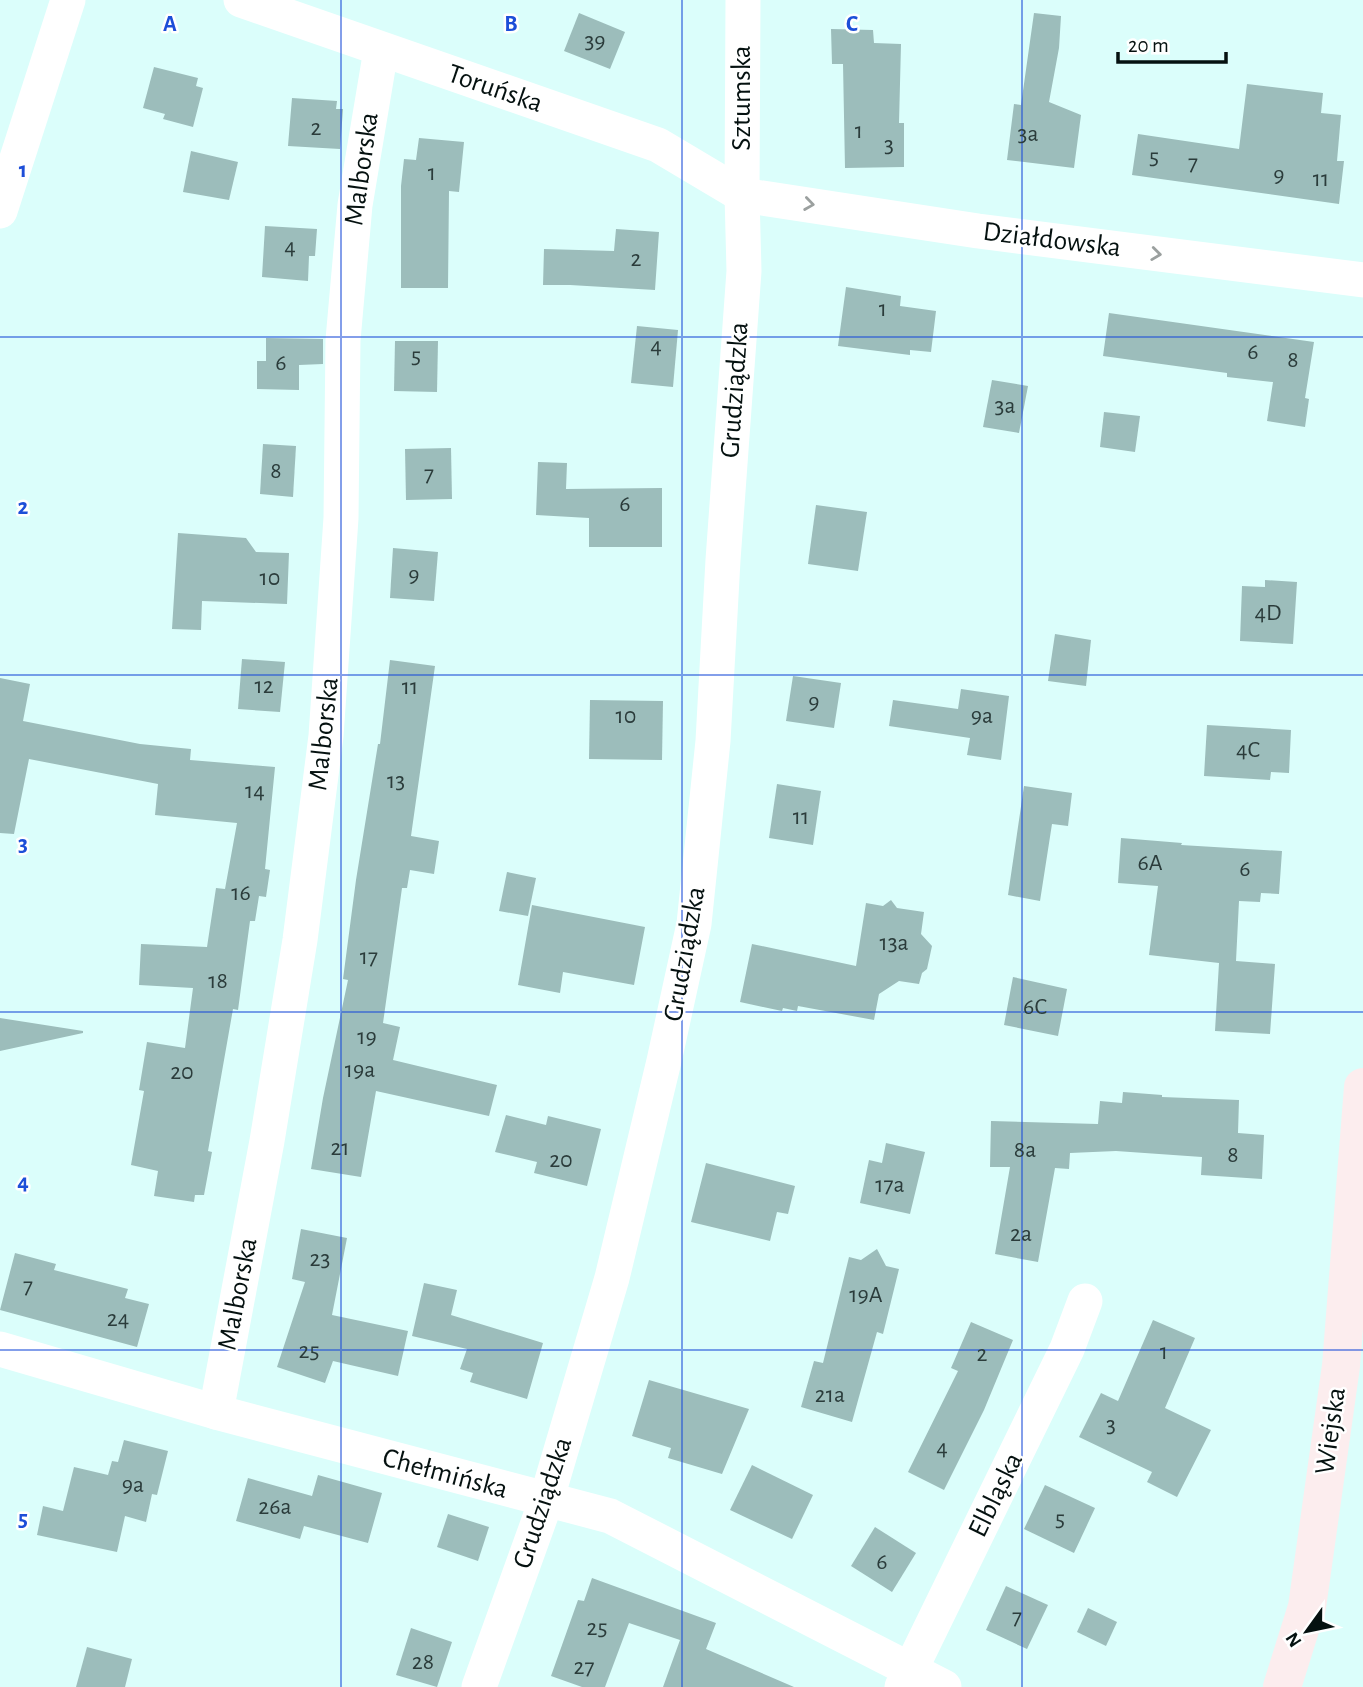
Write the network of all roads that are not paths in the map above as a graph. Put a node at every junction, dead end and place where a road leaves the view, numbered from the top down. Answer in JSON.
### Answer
{"nodes":[{"id":1,"x":68,"y":0,"type":"edge"},
{"id":2,"x":241,"y":0,"type":"edge"},
{"id":3,"x":743,"y":0,"type":"edge"},
{"id":4,"x":381,"y":50,"type":"junction"},
{"id":5,"x":741,"y":195,"type":"junction"},
{"id":6,"x":0,"y":211,"type":"edge"},
{"id":7,"x":1363,"y":280,"type":"edge"},
{"id":8,"x":1363,"y":1087,"type":"edge"},
{"id":9,"x":1085,"y":1301,"type":"dead end"},
{"id":10,"x":0,"y":1349,"type":"edge"},
{"id":11,"x":216,"y":1412,"type":"junction"},
{"id":12,"x":546,"y":1501,"type":"junction"},
{"id":13,"x":906,"y":1679,"type":"edge"},
{"id":14,"x":479,"y":1687,"type":"edge"},
{"id":15,"x":944,"y":1687,"type":"edge"},
{"id":16,"x":1282,"y":1687,"type":"edge"}],
"edges":[{"from":1,"to":6,"type":"street"},
{"from":2,"to":4,"type":"street","name":"Toruńska"},
{"from":3,"to":5,"type":"street","name":"Sztumska"},
{"from":4,"to":5,"type":"street","name":"Toruńska"},
{"from":4,"to":11,"type":"street","name":"Malborska"},
{"from":5,"to":7,"type":"street","name":"Działdowska","one_way":true},
{"from":5,"to":12,"type":"street","name":"Grudziądzka"},
{"from":8,"to":16,"type":"street","name":"Wiejska"},
{"from":9,"to":13,"type":"street","name":"Elbląska"},
{"from":10,"to":11,"type":"street","name":"Chełmińska"},
{"from":11,"to":12,"type":"street","name":"Chełmińska"},
{"from":12,"to":13,"type":"street","name":"Chełmińska"},
{"from":12,"to":14,"type":"street","name":"Grudziądzka"},
{"from":13,"to":15,"type":"street","name":"Chełmińska"}]}
